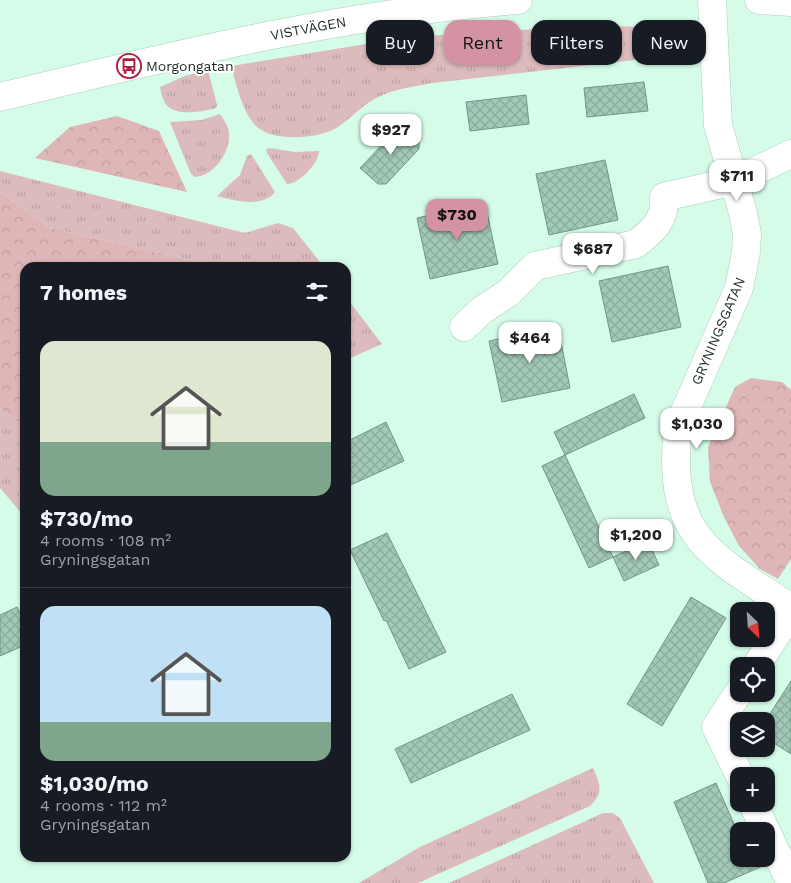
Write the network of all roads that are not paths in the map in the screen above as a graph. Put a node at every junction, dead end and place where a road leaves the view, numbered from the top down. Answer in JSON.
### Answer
{"nodes":[{"id":1,"x":518,"y":0,"type":"edge"},
{"id":2,"x":712,"y":0,"type":"edge"},
{"id":3,"x":759,"y":0,"type":"edge"},
{"id":4,"x":791,"y":2,"type":"edge"},
{"id":5,"x":103,"y":72,"type":"junction"},
{"id":6,"x":0,"y":97,"type":"edge"},
{"id":7,"x":0,"y":113,"type":"edge"},
{"id":8,"x":791,"y":154,"type":"edge"},
{"id":9,"x":734,"y":181,"type":"junction"},
{"id":10,"x":464,"y":327,"type":"dead end"},
{"id":11,"x":791,"y":608,"type":"edge"},
{"id":12,"x":791,"y":612,"type":"edge"},
{"id":13,"x":762,"y":657,"type":"edge"},
{"id":14,"x":732,"y":702,"type":"edge"},
{"id":15,"x":736,"y":767,"type":"edge"},
{"id":16,"x":775,"y":850,"type":"edge"},
{"id":17,"x":791,"y":883,"type":"edge"}],
"edges":[{"from":1,"to":5,"type":"street","name":"VISTVÄGEN"},
{"from":2,"to":9,"type":"street","name":"GRYNINGSGATAN"},
{"from":3,"to":4,"type":"street"},
{"from":5,"to":6,"type":"street","name":"VISTVÄGEN"},
{"from":5,"to":7,"type":"street","name":"VISTVÄGEN"},
{"from":8,"to":9,"type":"street"},
{"from":9,"to":10,"type":"street"},
{"from":9,"to":11,"type":"street","name":"GRYNINGSGATAN"},
{"from":12,"to":13,"type":"street"},
{"from":14,"to":15,"type":"street"},
{"from":16,"to":17,"type":"street"}]}
